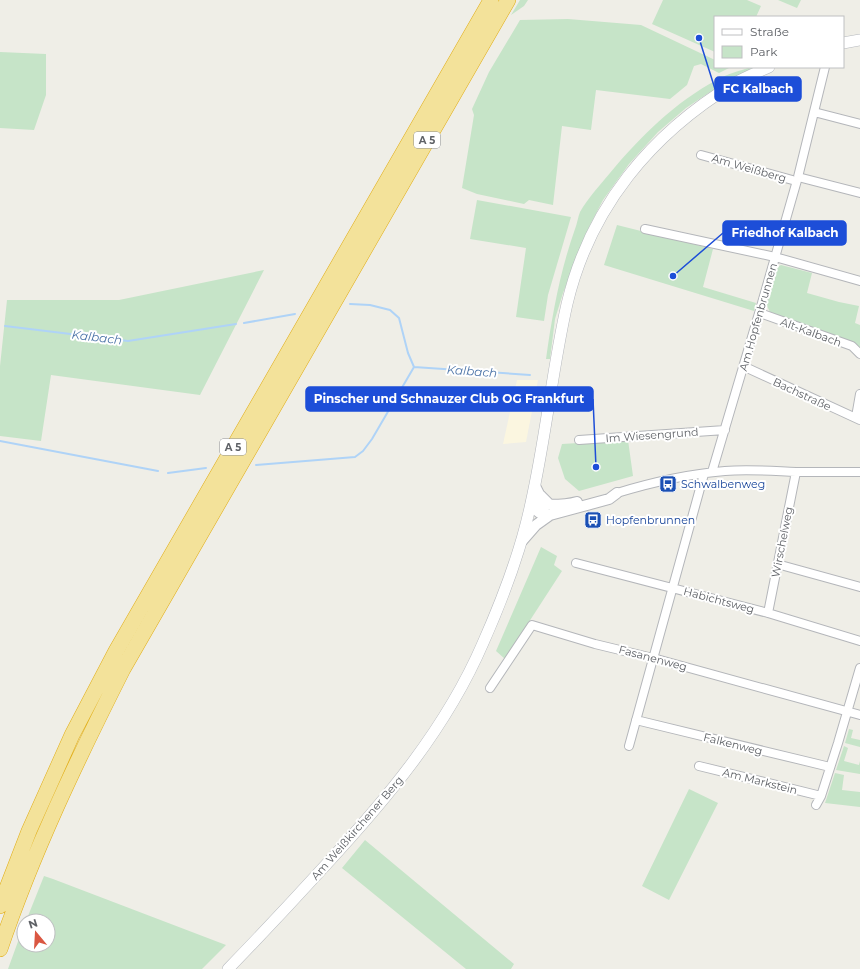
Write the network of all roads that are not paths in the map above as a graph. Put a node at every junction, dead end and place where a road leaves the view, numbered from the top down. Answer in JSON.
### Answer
{"nodes":[{"id":1,"x":491,"y":0,"type":"edge"},
{"id":2,"x":508,"y":0,"type":"edge"},
{"id":3,"x":860,"y":40,"type":"edge"},
{"id":4,"x":844,"y":43,"type":"edge"},
{"id":5,"x":767,"y":68,"type":"edge"},
{"id":6,"x":825,"y":68,"type":"edge"},
{"id":7,"x":814,"y":112,"type":"junction"},
{"id":8,"x":860,"y":124,"type":"edge"},
{"id":9,"x":701,"y":155,"type":"dead end"},
{"id":10,"x":797,"y":179,"type":"junction"},
{"id":11,"x":860,"y":193,"type":"edge"},
{"id":12,"x":645,"y":229,"type":"dead end"},
{"id":13,"x":775,"y":257,"type":"junction"},
{"id":14,"x":860,"y":281,"type":"edge"},
{"id":15,"x":760,"y":313,"type":"junction"},
{"id":16,"x":860,"y":354,"type":"edge"},
{"id":17,"x":745,"y":366,"type":"junction"},
{"id":18,"x":860,"y":394,"type":"edge"},
{"id":19,"x":858,"y":419,"type":"edge"},
{"id":20,"x":725,"y":430,"type":"junction"},
{"id":21,"x":579,"y":440,"type":"dead end"},
{"id":22,"x":796,"y":472,"type":"junction"},
{"id":23,"x":860,"y":472,"type":"edge"},
{"id":24,"x":708,"y":473,"type":"junction"},
{"id":25,"x":535,"y":486,"type":"junction"},
{"id":26,"x":617,"y":493,"type":"junction"},
{"id":27,"x":531,"y":504,"type":"junction"},
{"id":28,"x":549,"y":504,"type":"junction"},
{"id":29,"x":550,"y":515,"type":"junction"},
{"id":30,"x":522,"y":541,"type":"junction"},
{"id":31,"x":576,"y":563,"type":"dead end"},
{"id":32,"x":777,"y":564,"type":"junction"},
{"id":33,"x":673,"y":587,"type":"junction"},
{"id":34,"x":860,"y":587,"type":"edge"},
{"id":35,"x":768,"y":613,"type":"junction"},
{"id":36,"x":860,"y":641,"type":"edge"},
{"id":37,"x":653,"y":658,"type":"junction"},
{"id":38,"x":860,"y":668,"type":"edge"},
{"id":39,"x":490,"y":688,"type":"dead end"},
{"id":40,"x":848,"y":711,"type":"junction"},
{"id":41,"x":860,"y":715,"type":"edge"},
{"id":42,"x":636,"y":720,"type":"junction"},
{"id":43,"x":629,"y":746,"type":"dead end"},
{"id":44,"x":699,"y":766,"type":"dead end"},
{"id":45,"x":830,"y":767,"type":"junction"},
{"id":46,"x":821,"y":796,"type":"junction"},
{"id":47,"x":816,"y":805,"type":"dead end"},
{"id":48,"x":0,"y":906,"type":"edge"},
{"id":49,"x":0,"y":949,"type":"edge"},
{"id":50,"x":228,"y":969,"type":"edge"}],
"edges":[{"from":1,"to":48,"type":"highway","number":"A 5"},
{"from":2,"to":49,"type":"highway","number":"A 5"},
{"from":3,"to":4,"type":"main road"},
{"from":5,"to":25,"type":"main road"},
{"from":6,"to":7,"type":"street","name":"Am Hopfenbrunnen"},
{"from":7,"to":8,"type":"street"},
{"from":7,"to":10,"type":"street","name":"Am Hopfenbrunnen"},
{"from":9,"to":10,"type":"street","name":"Am Weißberg"},
{"from":10,"to":11,"type":"street","name":"Am Weißberg"},
{"from":10,"to":13,"type":"street","name":"Am Hopfenbrunnen"},
{"from":12,"to":13,"type":"street"},
{"from":13,"to":14,"type":"street"},
{"from":13,"to":15,"type":"street","name":"Am Hopfenbrunnen"},
{"from":15,"to":16,"type":"street","name":"Alt-Kalbach"},
{"from":15,"to":17,"type":"street","name":"Am Hopfenbrunnen"},
{"from":17,"to":19,"type":"street","name":"Bachstraße"},
{"from":17,"to":20,"type":"street","name":"Am Hopfenbrunnen"},
{"from":18,"to":19,"type":"street"},
{"from":20,"to":21,"type":"street","name":"Im Wiesengrund"},
{"from":20,"to":24,"type":"street","name":"Am Hopfenbrunnen"},
{"from":22,"to":23,"type":"street","name":"Am Weißkirchener Berg"},
{"from":22,"to":24,"type":"street","name":"Am Weißkirchener Berg"},
{"from":22,"to":32,"type":"street","name":"Wirschelweg"},
{"from":24,"to":26,"type":"street","name":"Am Weißkirchener Berg"},
{"from":24,"to":33,"type":"street"},
{"from":25,"to":27,"type":"main road"},
{"from":25,"to":28,"type":"street"},
{"from":26,"to":28,"type":"street","name":"Am Weißkirchener Berg"},
{"from":26,"to":29,"type":"street","name":"Am Weißkirchener Berg"},
{"from":27,"to":28,"type":"street","name":"Am Weißkirchener Berg"},
{"from":27,"to":29,"type":"street"},
{"from":27,"to":30,"type":"main road","name":"Am Weißkirchener Berg"},
{"from":29,"to":30,"type":"street","name":"Am Weißkirchener Berg"},
{"from":30,"to":50,"type":"main road","name":"Am Weißkirchener Berg"},
{"from":31,"to":33,"type":"street","name":"Habichtsweg"},
{"from":32,"to":34,"type":"street"},
{"from":32,"to":35,"type":"street","name":"Wirschelweg"},
{"from":33,"to":35,"type":"street","name":"Habichtsweg"},
{"from":33,"to":37,"type":"street"},
{"from":35,"to":36,"type":"street","name":"Habichtsweg"},
{"from":37,"to":39,"type":"street","name":"Fasanenweg"},
{"from":37,"to":40,"type":"street","name":"Fasanenweg"},
{"from":37,"to":42,"type":"street"},
{"from":38,"to":40,"type":"street"},
{"from":40,"to":41,"type":"street","name":"Fasanenweg"},
{"from":40,"to":45,"type":"street"},
{"from":42,"to":43,"type":"street"},
{"from":42,"to":45,"type":"street","name":"Falkenweg"},
{"from":44,"to":46,"type":"street","name":"Am Markstein"},
{"from":45,"to":46,"type":"street"},
{"from":46,"to":47,"type":"street"}]}
